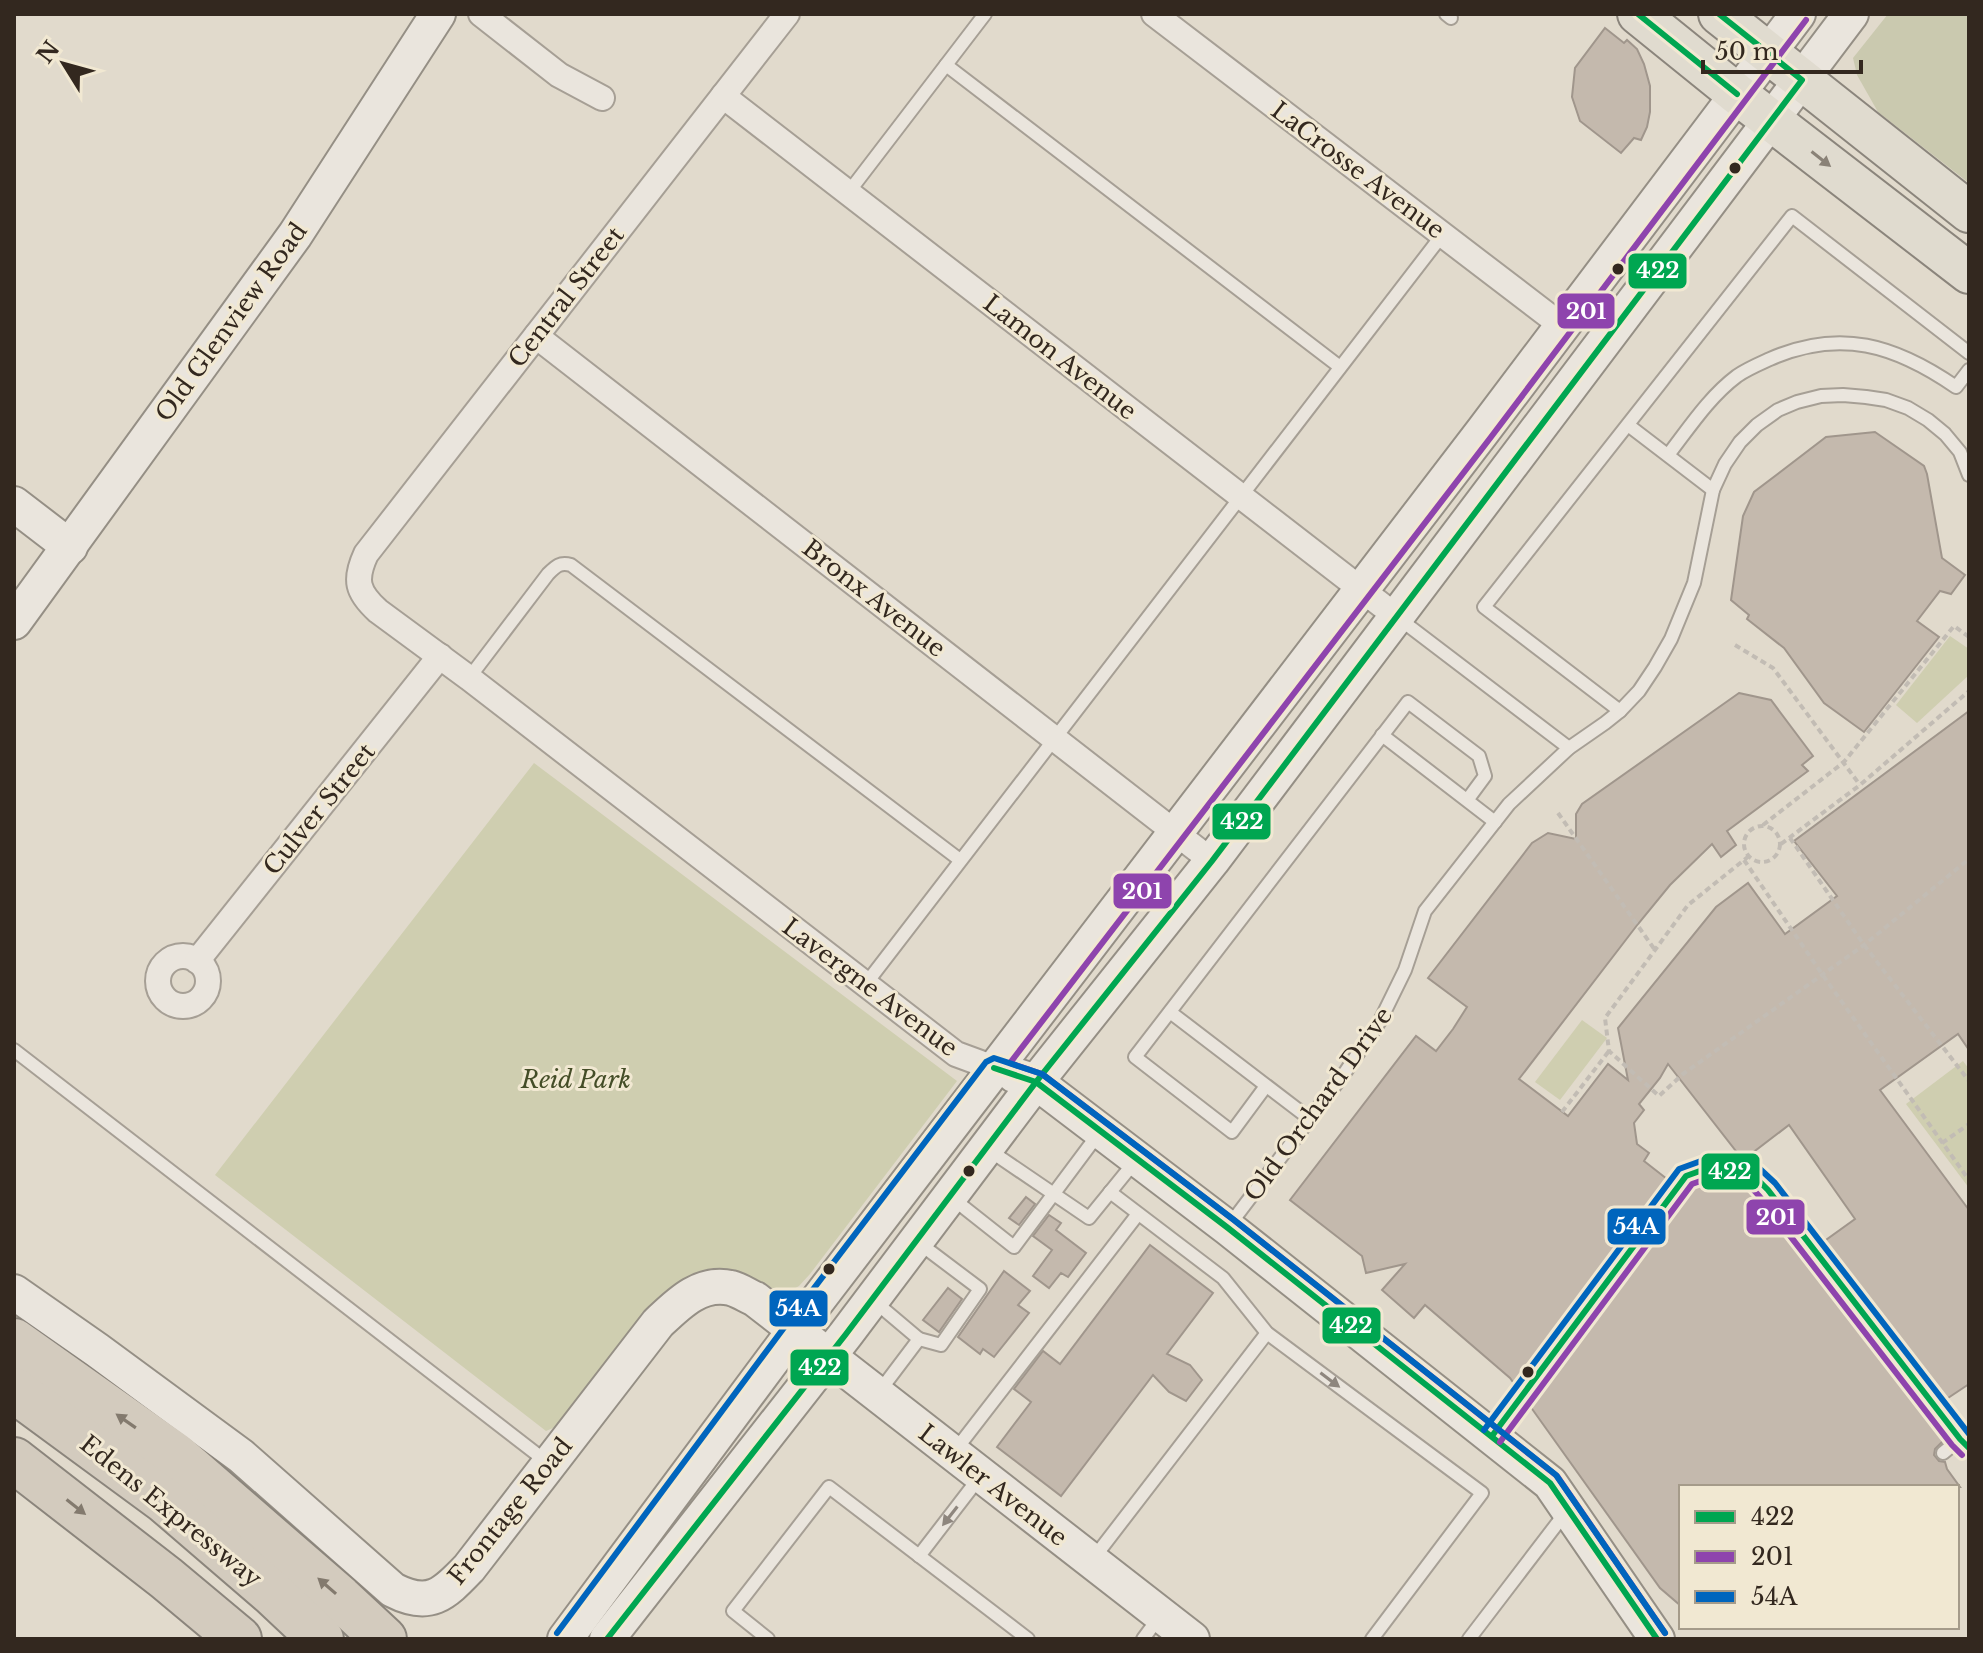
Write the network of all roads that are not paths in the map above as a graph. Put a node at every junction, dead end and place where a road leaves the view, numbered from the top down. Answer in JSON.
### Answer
{"nodes":[{"id":1,"x":438,"y":14,"type":"edge"},
{"id":2,"x":481,"y":14,"type":"edge"},
{"id":3,"x":787,"y":14,"type":"edge"},
{"id":4,"x":985,"y":14,"type":"edge"},
{"id":5,"x":1154,"y":14,"type":"edge"},
{"id":6,"x":1638,"y":14,"type":"edge"},
{"id":7,"x":1719,"y":14,"type":"edge"},
{"id":8,"x":1798,"y":14,"type":"edge"},
{"id":9,"x":1851,"y":14,"type":"edge"},
{"id":10,"x":1768,"y":53,"type":"junction"},
{"id":11,"x":946,"y":65,"type":"junction"},
{"id":12,"x":1802,"y":80,"type":"junction"},
{"id":13,"x":1737,"y":94,"type":"junction"},
{"id":14,"x":723,"y":96,"type":"junction"},
{"id":15,"x":602,"y":98,"type":"dead end"},
{"id":16,"x":1772,"y":120,"type":"junction"},
{"id":17,"x":848,"y":193,"type":"junction"},
{"id":18,"x":1969,"y":212,"type":"edge"},
{"id":19,"x":1443,"y":234,"type":"junction"},
{"id":20,"x":1969,"y":273,"type":"edge"},
{"id":21,"x":1562,"y":326,"type":"junction"},
{"id":22,"x":536,"y":336,"type":"junction"},
{"id":23,"x":1969,"y":353,"type":"edge"},
{"id":24,"x":1340,"y":367,"type":"junction"},
{"id":25,"x":1969,"y":370,"type":"edge"},
{"id":26,"x":1628,"y":425,"type":"junction"},
{"id":27,"x":1668,"y":455,"type":"junction"},
{"id":28,"x":1969,"y":475,"type":"edge"},
{"id":29,"x":1713,"y":490,"type":"junction"},
{"id":30,"x":1240,"y":496,"type":"junction"},
{"id":31,"x":14,"y":504,"type":"edge"},
{"id":32,"x":70,"y":547,"type":"junction"},
{"id":33,"x":359,"y":587,"type":"joint"},
{"id":34,"x":1360,"y":589,"type":"junction"},
{"id":35,"x":1397,"y":617,"type":"junction"},
{"id":36,"x":14,"y":622,"type":"edge"},
{"id":37,"x":440,"y":656,"type":"junction"},
{"id":38,"x":469,"y":678,"type":"junction"},
{"id":39,"x":1620,"y":711,"type":"junction"},
{"id":40,"x":1382,"y":735,"type":"junction"},
{"id":41,"x":1054,"y":738,"type":"junction"},
{"id":42,"x":1569,"y":748,"type":"junction"},
{"id":43,"x":1468,"y":799,"type":"junction"},
{"id":44,"x":1495,"y":822,"type":"junction"},
{"id":45,"x":1175,"y":833,"type":"junction"},
{"id":46,"x":960,"y":860,"type":"junction"},
{"id":47,"x":1212,"y":861,"type":"junction"},
{"id":48,"x":197,"y":961,"type":"dead end"},
{"id":49,"x":865,"y":985,"type":"junction"},
{"id":50,"x":1170,"y":1012,"type":"junction"},
{"id":51,"x":14,"y":1050,"type":"edge"},
{"id":52,"x":994,"y":1068,"type":"junction"},
{"id":53,"x":1036,"y":1082,"type":"junction"},
{"id":54,"x":1266,"y":1086,"type":"junction"},
{"id":55,"x":1310,"y":1119,"type":"junction"},
{"id":56,"x":1100,"y":1131,"type":"junction"},
{"id":57,"x":986,"y":1148,"type":"junction"},
{"id":58,"x":1138,"y":1159,"type":"junction"},
{"id":59,"x":1110,"y":1192,"type":"junction"},
{"id":60,"x":1054,"y":1195,"type":"junction"},
{"id":61,"x":950,"y":1196,"type":"junction"},
{"id":62,"x":1138,"y":1214,"type":"junction"},
{"id":63,"x":1228,"y":1228,"type":"junction"},
{"id":64,"x":916,"y":1241,"type":"junction"},
{"id":65,"x":14,"y":1292,"type":"edge"},
{"id":66,"x":872,"y":1299,"type":"junction"},
{"id":67,"x":794,"y":1331,"type":"junction"},
{"id":68,"x":1267,"y":1333,"type":"junction"},
{"id":69,"x":919,"y":1339,"type":"junction"},
{"id":70,"x":14,"y":1341,"type":"edge"},
{"id":71,"x":828,"y":1357,"type":"junction"},
{"id":72,"x":14,"y":1390,"type":"edge"},
{"id":73,"x":877,"y":1395,"type":"junction"},
{"id":74,"x":1969,"y":1448,"type":"edge"},
{"id":75,"x":952,"y":1453,"type":"junction"},
{"id":76,"x":1943,"y":1453,"type":"dead end"},
{"id":77,"x":14,"y":1460,"type":"edge"},
{"id":78,"x":549,"y":1464,"type":"junction"},
{"id":79,"x":981,"y":1475,"type":"junction"},
{"id":80,"x":1568,"y":1510,"type":"junction"},
{"id":81,"x":919,"y":1556,"type":"junction"},
{"id":82,"x":1091,"y":1561,"type":"junction"},
{"id":83,"x":1152,"y":1627,"type":"edge"},
{"id":84,"x":239,"y":1639,"type":"edge"},
{"id":85,"x":321,"y":1639,"type":"edge"},
{"id":86,"x":384,"y":1639,"type":"edge"},
{"id":87,"x":565,"y":1639,"type":"edge"},
{"id":88,"x":607,"y":1639,"type":"edge"},
{"id":89,"x":768,"y":1639,"type":"edge"},
{"id":90,"x":1028,"y":1639,"type":"edge"},
{"id":91,"x":1192,"y":1639,"type":"edge"},
{"id":92,"x":1372,"y":1639,"type":"edge"},
{"id":93,"x":1469,"y":1639,"type":"edge"},
{"id":94,"x":1657,"y":1639,"type":"edge"}],
"edges":[{"from":1,"to":32,"type":"main road","name":"Old Glenview Road"},
{"from":2,"to":15,"type":"street"},
{"from":3,"to":14,"type":"street","name":"Central Street"},
{"from":4,"to":11,"type":"lane"},
{"from":5,"to":19,"type":"street","name":"LaCrosse Avenue"},
{"from":6,"to":13,"type":"main road"},
{"from":7,"to":10,"type":"main road"},
{"from":8,"to":10,"type":"main road"},
{"from":9,"to":12,"type":"main road"},
{"from":10,"to":12,"type":"main road"},
{"from":10,"to":13,"type":"main road"},
{"from":11,"to":17,"type":"lane"},
{"from":11,"to":24,"type":"lane"},
{"from":12,"to":16,"type":"main road"},
{"from":12,"to":18,"type":"main road"},
{"from":13,"to":16,"type":"main road"},
{"from":13,"to":21,"type":"main road"},
{"from":14,"to":17,"type":"street","name":"Lamon Avenue"},
{"from":14,"to":22,"type":"street","name":"Central Street"},
{"from":16,"to":20,"type":"main road","one_way":true},
{"from":16,"to":35,"type":"main road"},
{"from":17,"to":30,"type":"street","name":"Lamon Avenue"},
{"from":19,"to":21,"type":"street","name":"LaCrosse Avenue"},
{"from":19,"to":24,"type":"lane"},
{"from":21,"to":34,"type":"main road"},
{"from":22,"to":33,"type":"street","name":"Central Street"},
{"from":22,"to":41,"type":"street","name":"Bronx Avenue"},
{"from":23,"to":26,"type":"lane"},
{"from":24,"to":30,"type":"lane"},
{"from":25,"to":27,"type":"lane"},
{"from":26,"to":27,"type":"lane"},
{"from":26,"to":39,"type":"lane"},
{"from":27,"to":29,"type":"lane"},
{"from":28,"to":29,"type":"lane","name":"Old Orchard Drive"},
{"from":29,"to":39,"type":"lane","name":"Old Orchard Drive"},
{"from":30,"to":34,"type":"street","name":"Lamon Avenue"},
{"from":30,"to":41,"type":"lane"},
{"from":31,"to":32,"type":"main road"},
{"from":32,"to":36,"type":"main road","name":"Old Glenview Road"},
{"from":33,"to":37,"type":"street","name":"Lavergne Avenue"},
{"from":34,"to":35,"type":"street","name":"Lamon Avenue"},
{"from":34,"to":45,"type":"main road"},
{"from":35,"to":42,"type":"lane"},
{"from":35,"to":47,"type":"main road"},
{"from":37,"to":38,"type":"street","name":"Lavergne Avenue"},
{"from":37,"to":48,"type":"street","name":"Culver Street"},
{"from":38,"to":46,"type":"lane"},
{"from":38,"to":49,"type":"street","name":"Lavergne Avenue"},
{"from":39,"to":42,"type":"lane","name":"Old Orchard Drive"},
{"from":40,"to":43,"type":"lane"},
{"from":40,"to":43,"type":"lane"},
{"from":40,"to":50,"type":"lane"},
{"from":41,"to":45,"type":"street","name":"Bronx Avenue"},
{"from":41,"to":46,"type":"lane"},
{"from":42,"to":44,"type":"lane","name":"Old Orchard Drive"},
{"from":43,"to":44,"type":"lane"},
{"from":44,"to":55,"type":"lane","name":"Old Orchard Drive"},
{"from":45,"to":47,"type":"street","name":"Bronx Avenue"},
{"from":45,"to":52,"type":"main road"},
{"from":46,"to":49,"type":"lane"},
{"from":47,"to":53,"type":"main road"},
{"from":49,"to":52,"type":"street","name":"Lavergne Avenue"},
{"from":50,"to":54,"type":"lane"},
{"from":50,"to":54,"type":"lane"},
{"from":51,"to":78,"type":"lane"},
{"from":52,"to":53,"type":"main road","name":"Lavergne Avenue"},
{"from":52,"to":67,"type":"main road"},
{"from":53,"to":56,"type":"main road","name":"Lavergne Avenue"},
{"from":53,"to":57,"type":"main road"},
{"from":54,"to":55,"type":"lane"},
{"from":55,"to":63,"type":"lane","name":"Old Orchard Drive"},
{"from":56,"to":58,"type":"main road","name":"Lavergne Avenue"},
{"from":56,"to":60,"type":"lane"},
{"from":57,"to":60,"type":"lane"},
{"from":57,"to":61,"type":"main road"},
{"from":58,"to":59,"type":"lane"},
{"from":58,"to":63,"type":"main road","name":"Lavergne Avenue"},
{"from":59,"to":60,"type":"lane"},
{"from":59,"to":62,"type":"lane"},
{"from":60,"to":61,"type":"lane"},
{"from":61,"to":64,"type":"main road"},
{"from":62,"to":68,"type":"lane"},
{"from":62,"to":75,"type":"lane"},
{"from":63,"to":80,"type":"main road","name":"Lavergne Avenue"},
{"from":64,"to":66,"type":"main road"},
{"from":64,"to":69,"type":"lane"},
{"from":65,"to":78,"type":"main road","name":"Frontage Road"},
{"from":66,"to":69,"type":"lane"},
{"from":66,"to":71,"type":"main road"},
{"from":67,"to":71,"type":"main road","name":"Lawler Avenue"},
{"from":67,"to":78,"type":"main road","name":"Frontage Road"},
{"from":67,"to":87,"type":"main road"},
{"from":68,"to":82,"type":"lane"},
{"from":68,"to":92,"type":"lane","one_way":true},
{"from":69,"to":73,"type":"lane"},
{"from":86,"to":70,"type":"highway","one_way":true},
{"from":71,"to":73,"type":"main road","name":"Lawler Avenue"},
{"from":71,"to":88,"type":"main road"},
{"from":72,"to":85,"type":"highway","name":"Edens Expressway"},
{"from":73,"to":75,"type":"main road","name":"Lawler Avenue"},
{"from":74,"to":76,"type":"lane"},
{"from":75,"to":79,"type":"main road","name":"Lawler Avenue"},
{"from":77,"to":84,"type":"highway","one_way":true},
{"from":79,"to":81,"type":"lane","one_way":true},
{"from":79,"to":82,"type":"main road","name":"Lawler Avenue"},
{"from":80,"to":93,"type":"lane"},
{"from":80,"to":94,"type":"main road","name":"Lavergne Avenue"},
{"from":81,"to":89,"type":"lane"},
{"from":81,"to":90,"type":"lane"},
{"from":82,"to":83,"type":"main road","name":"Lawler Avenue"},
{"from":83,"to":91,"type":"main road","name":"Lawler Avenue"}]}
